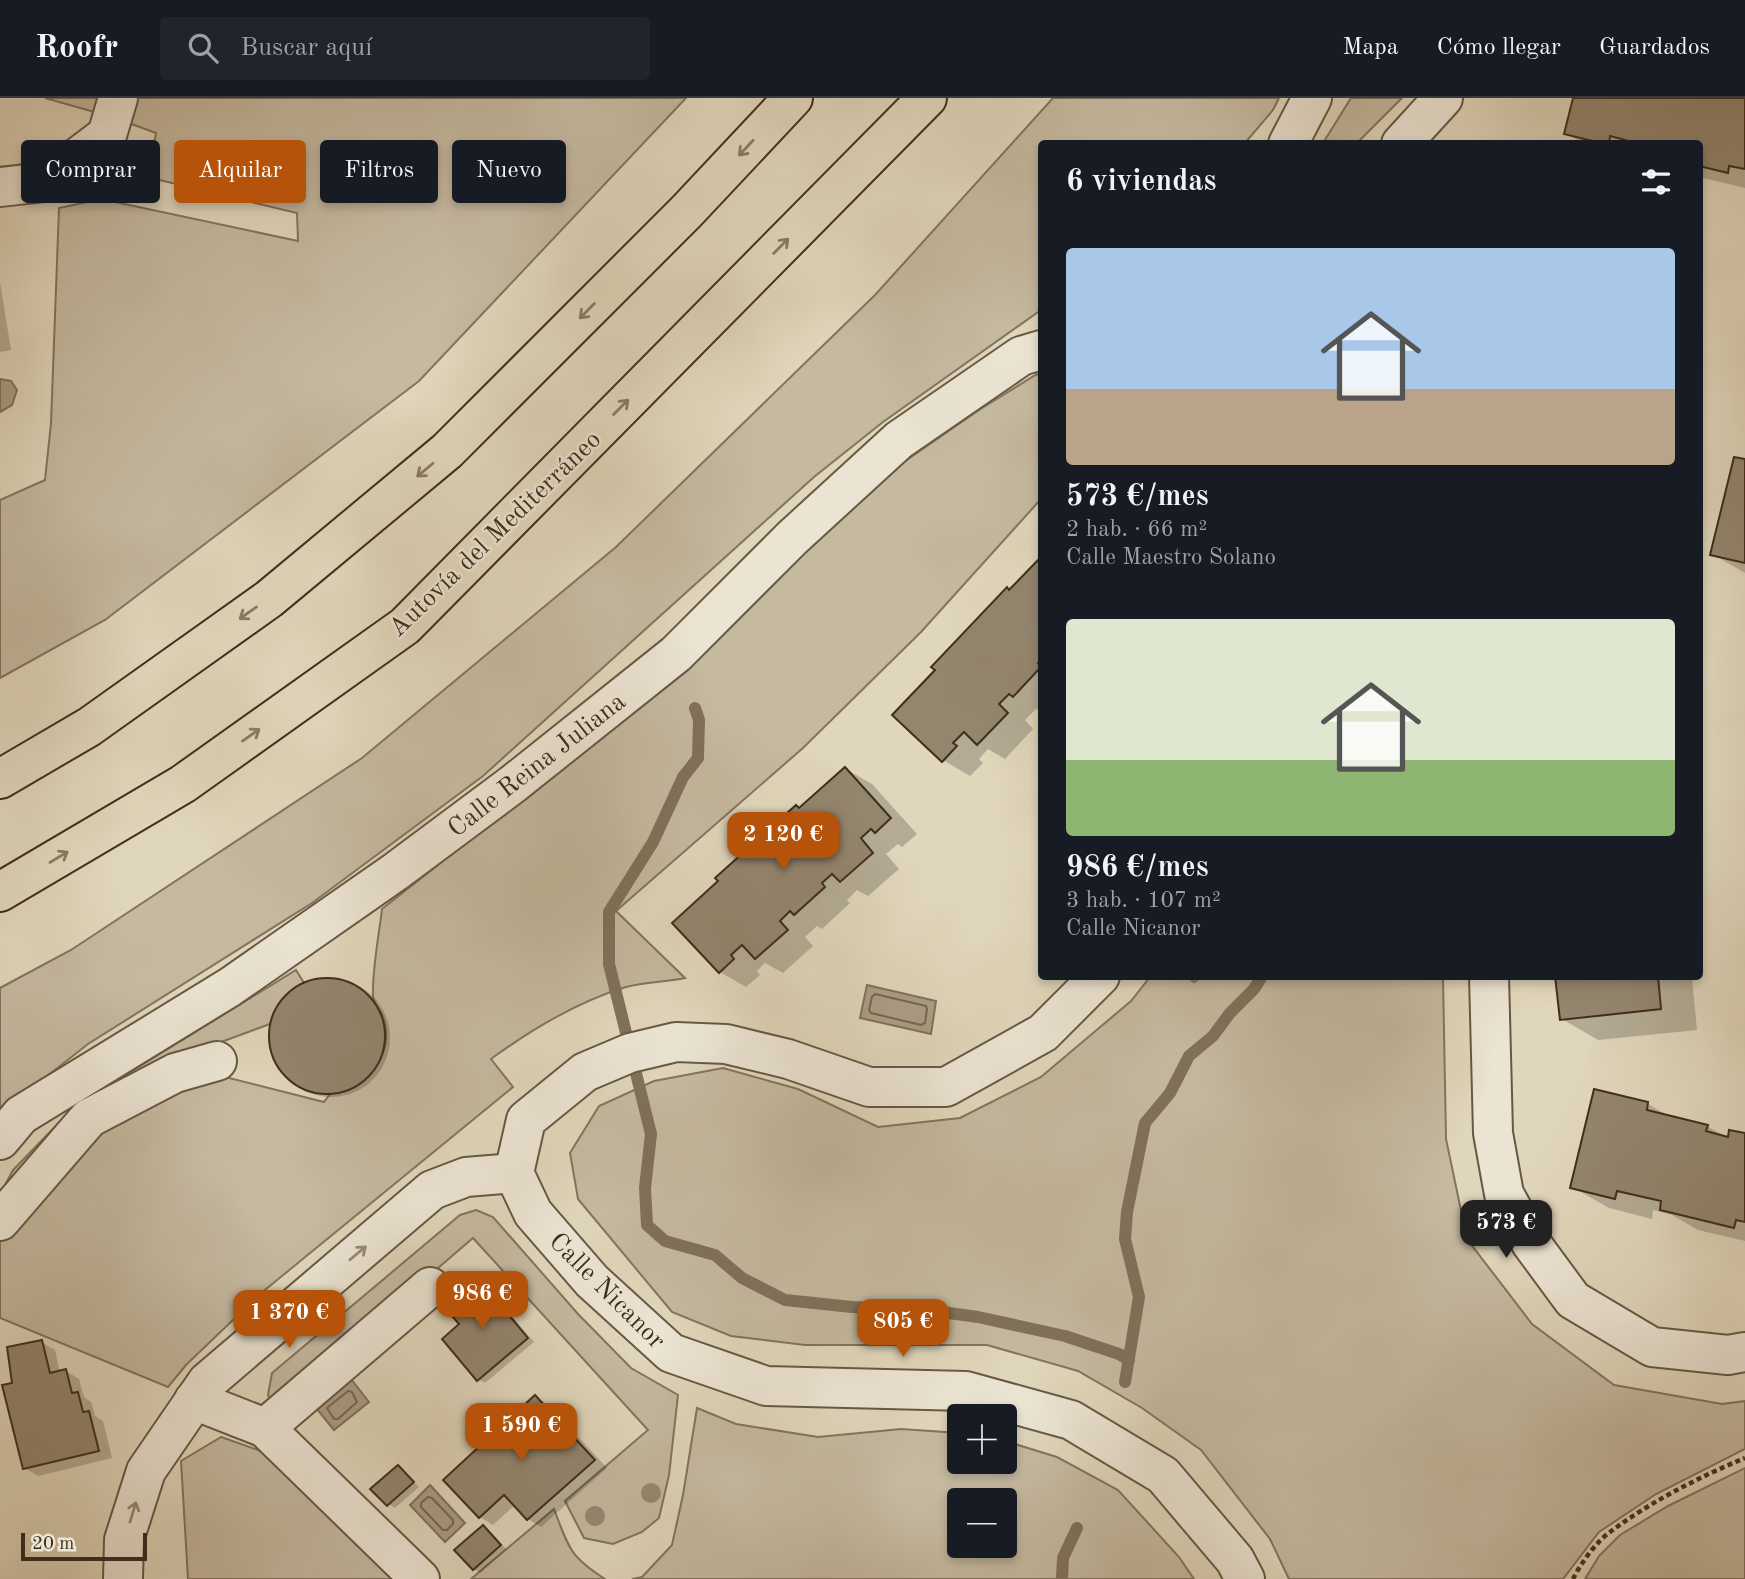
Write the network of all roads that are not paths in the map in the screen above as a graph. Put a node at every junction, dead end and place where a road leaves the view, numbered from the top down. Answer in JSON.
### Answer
{"nodes":[{"id":1,"x":118,"y":98,"type":"edge"},
{"id":2,"x":793,"y":98,"type":"edge"},
{"id":3,"x":928,"y":98,"type":"edge"},
{"id":4,"x":1312,"y":98,"type":"edge"},
{"id":5,"x":1443,"y":98,"type":"edge"},
{"id":6,"x":1290,"y":140,"type":"edge"},
{"id":7,"x":1405,"y":140,"type":"edge"},
{"id":8,"x":0,"y":187,"type":"edge"},
{"id":9,"x":1038,"y":351,"type":"edge"},
{"id":10,"x":0,"y":779,"type":"edge"},
{"id":11,"x":0,"y":892,"type":"edge"},
{"id":12,"x":1096,"y":980,"type":"edge"},
{"id":13,"x":1489,"y":980,"type":"edge"},
{"id":14,"x":216,"y":1061,"type":"dead end"},
{"id":15,"x":0,"y":1140,"type":"edge"},
{"id":16,"x":514,"y":1173,"type":"junction"},
{"id":17,"x":0,"y":1221,"type":"edge"},
{"id":18,"x":430,"y":1287,"type":"dead end"},
{"id":19,"x":1745,"y":1352,"type":"edge"},
{"id":20,"x":194,"y":1400,"type":"junction"},
{"id":21,"x":265,"y":1428,"type":"junction"},
{"id":22,"x":123,"y":1579,"type":"edge"},
{"id":23,"x":420,"y":1579,"type":"edge"},
{"id":24,"x":1245,"y":1579,"type":"edge"}],
"edges":[{"from":1,"to":8,"type":"street"},
{"from":2,"to":10,"type":"highway","one_way":true},
{"from":11,"to":3,"type":"highway","name":"Autovía del Mediterráneo","one_way":true},
{"from":4,"to":6,"type":"street"},
{"from":5,"to":7,"type":"street"},
{"from":9,"to":15,"type":"street","name":"Calle Reina Juliana"},
{"from":12,"to":16,"type":"street"},
{"from":13,"to":19,"type":"street"},
{"from":14,"to":17,"type":"street"},
{"from":20,"to":16,"type":"street","one_way":true},
{"from":16,"to":24,"type":"street","name":"Calle Nicanor"},
{"from":18,"to":21,"type":"street"},
{"from":20,"to":21,"type":"street"},
{"from":22,"to":20,"type":"street","one_way":true},
{"from":21,"to":23,"type":"street"}]}
